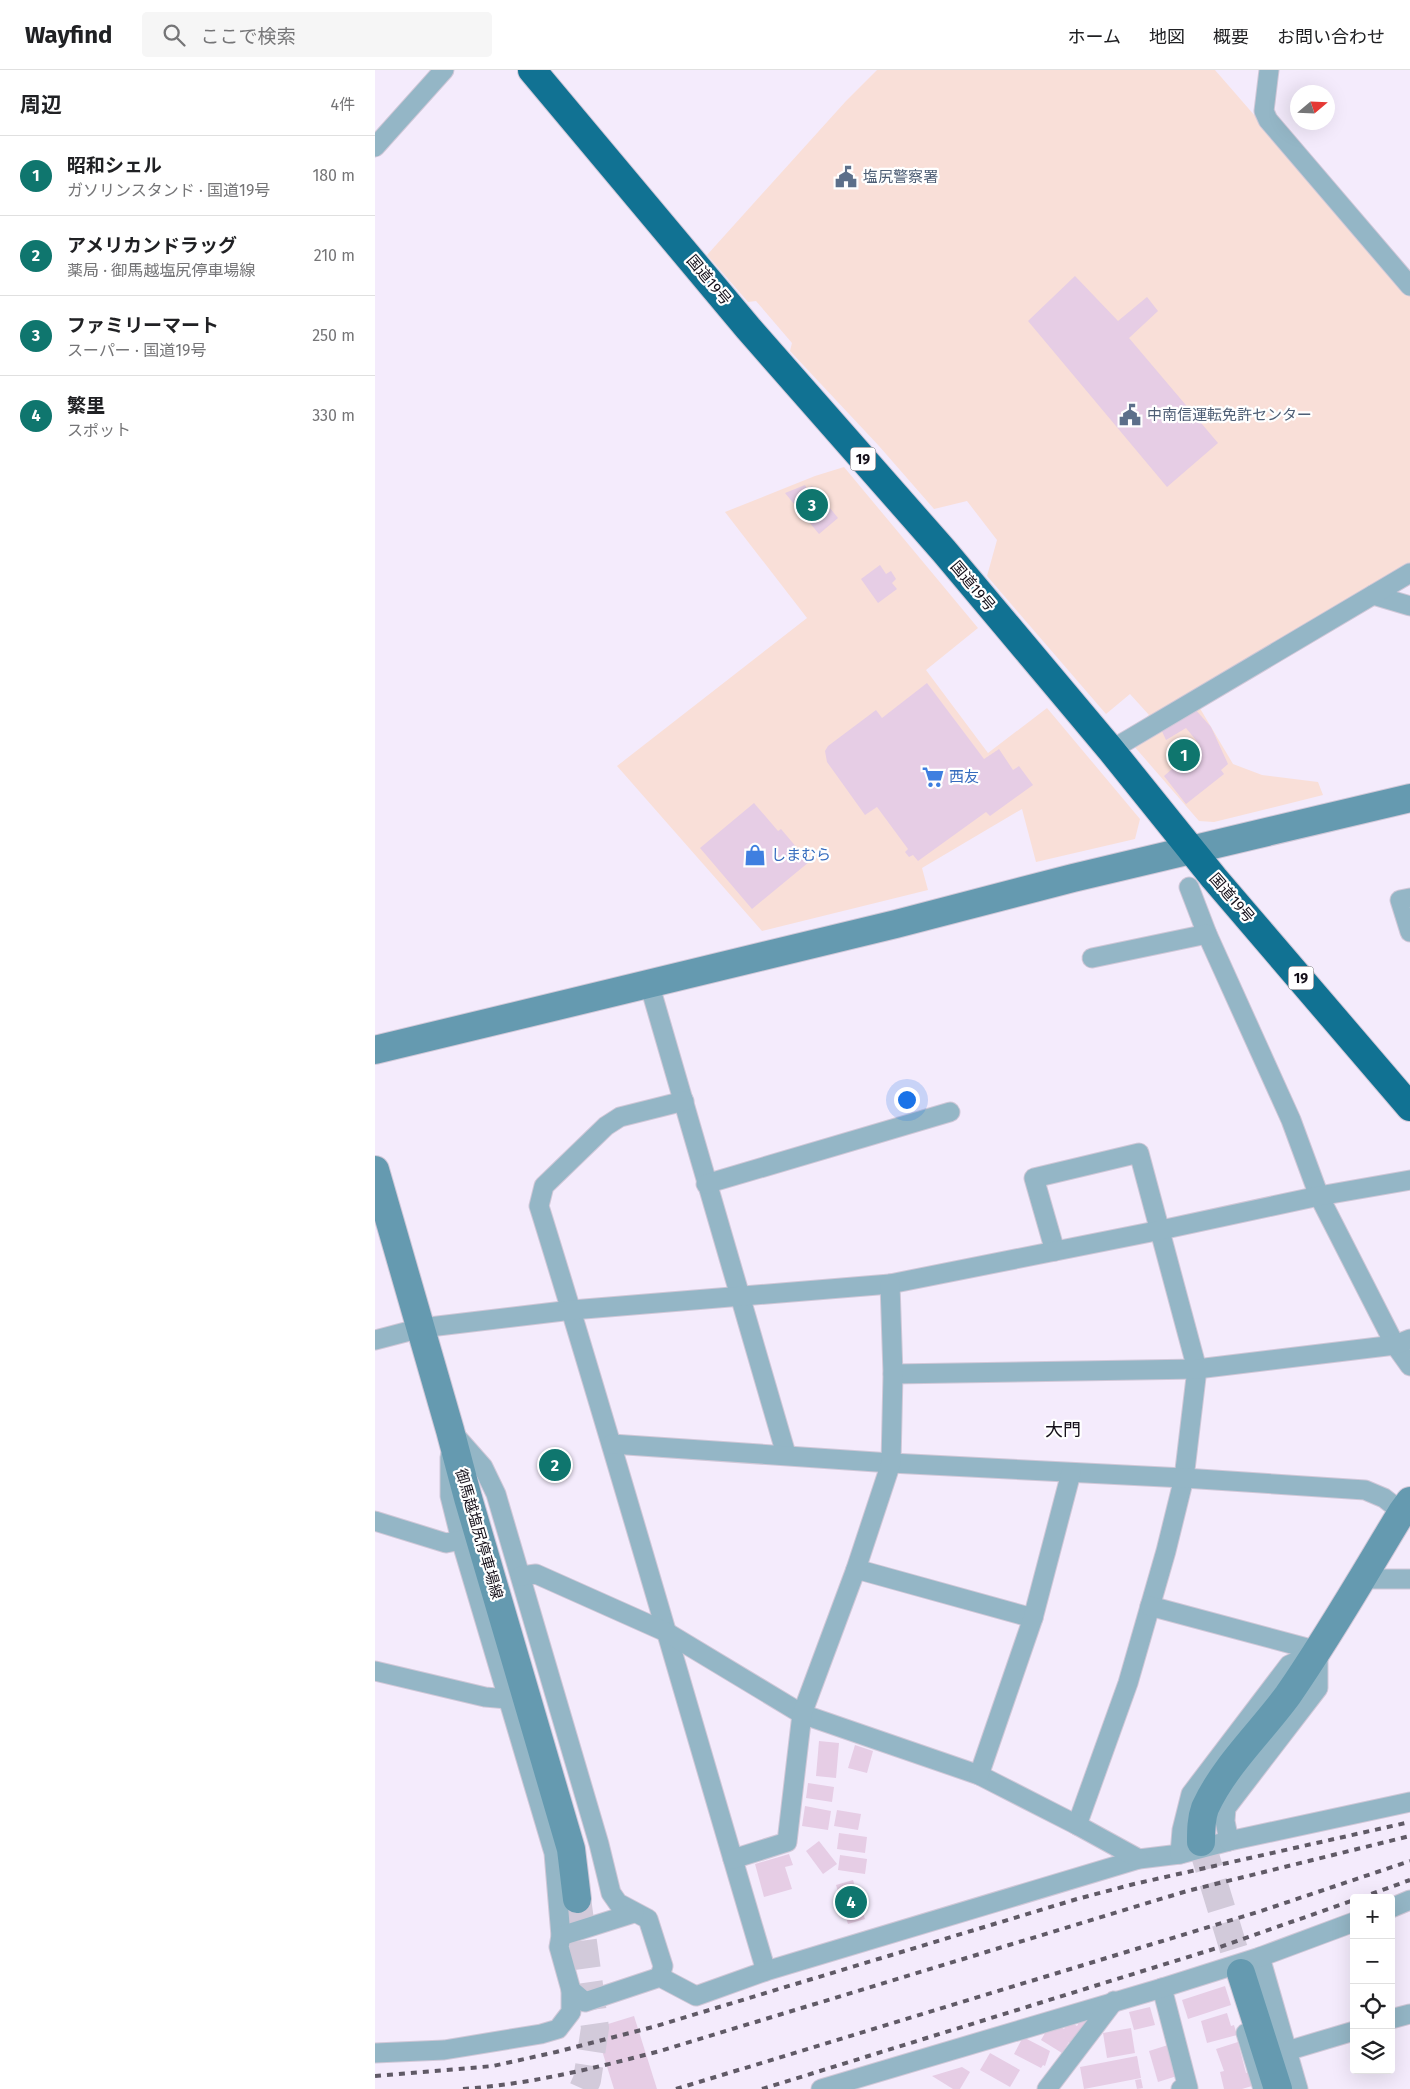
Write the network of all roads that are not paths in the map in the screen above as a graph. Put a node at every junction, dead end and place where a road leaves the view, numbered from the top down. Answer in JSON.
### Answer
{"nodes":[{"id":1,"x":444,"y":70,"type":"edge"},
{"id":2,"x":532,"y":70,"type":"edge"},
{"id":3,"x":1269,"y":70,"type":"edge"},
{"id":4,"x":375,"y":147,"type":"edge"},
{"id":5,"x":1410,"y":286,"type":"edge"},
{"id":6,"x":1410,"y":573,"type":"edge"},
{"id":7,"x":1373,"y":595,"type":"junction"},
{"id":8,"x":1410,"y":606,"type":"edge"},
{"id":9,"x":1111,"y":750,"type":"junction"},
{"id":10,"x":1410,"y":798,"type":"edge"},
{"id":11,"x":1191,"y":850,"type":"junction"},
{"id":12,"x":1189,"y":887,"type":"dead end"},
{"id":13,"x":1410,"y":898,"type":"edge"},
{"id":14,"x":1410,"y":932,"type":"edge"},
{"id":15,"x":1207,"y":934,"type":"junction"},
{"id":16,"x":1092,"y":958,"type":"dead end"},
{"id":17,"x":649,"y":983,"type":"junction"},
{"id":18,"x":375,"y":1050,"type":"edge"},
{"id":19,"x":684,"y":1101,"type":"junction"},
{"id":20,"x":1410,"y":1106,"type":"edge"},
{"id":21,"x":950,"y":1112,"type":"dead end"},
{"id":22,"x":375,"y":1170,"type":"edge"},
{"id":23,"x":1410,"y":1180,"type":"edge"},
{"id":24,"x":706,"y":1184,"type":"junction"},
{"id":25,"x":1319,"y":1196,"type":"junction"},
{"id":26,"x":1161,"y":1230,"type":"junction"},
{"id":27,"x":1055,"y":1251,"type":"junction"},
{"id":28,"x":890,"y":1284,"type":"junction"},
{"id":29,"x":739,"y":1297,"type":"junction"},
{"id":30,"x":572,"y":1310,"type":"junction"},
{"id":31,"x":421,"y":1328,"type":"junction"},
{"id":32,"x":375,"y":1340,"type":"edge"},
{"id":33,"x":1403,"y":1342,"type":"edge"},
{"id":34,"x":1410,"y":1366,"type":"edge"},
{"id":35,"x":1197,"y":1369,"type":"junction"},
{"id":36,"x":893,"y":1374,"type":"junction"},
{"id":37,"x":451,"y":1430,"type":"junction"},
{"id":38,"x":613,"y":1444,"type":"junction"},
{"id":39,"x":785,"y":1454,"type":"junction"},
{"id":40,"x":891,"y":1463,"type":"junction"},
{"id":41,"x":1071,"y":1473,"type":"junction"},
{"id":42,"x":1184,"y":1478,"type":"junction"},
{"id":43,"x":1406,"y":1506,"type":"edge"},
{"id":44,"x":375,"y":1520,"type":"edge"},
{"id":45,"x":461,"y":1540,"type":"junction"},
{"id":46,"x":856,"y":1569,"type":"junction"},
{"id":47,"x":521,"y":1576,"type":"junction"},
{"id":48,"x":1361,"y":1579,"type":"junction"},
{"id":49,"x":1410,"y":1579,"type":"edge"},
{"id":50,"x":1150,"y":1606,"type":"junction"},
{"id":51,"x":1033,"y":1618,"type":"junction"},
{"id":52,"x":666,"y":1632,"type":"junction"},
{"id":53,"x":1318,"y":1651,"type":"junction"},
{"id":54,"x":375,"y":1671,"type":"edge"},
{"id":55,"x":508,"y":1699,"type":"junction"},
{"id":56,"x":802,"y":1714,"type":"junction"},
{"id":57,"x":979,"y":1776,"type":"junction"},
{"id":58,"x":1410,"y":1802,"type":"edge"},
{"id":59,"x":1077,"y":1825,"type":"junction"},
{"id":60,"x":1229,"y":1841,"type":"junction"},
{"id":61,"x":1191,"y":1848,"type":"junction"},
{"id":62,"x":733,"y":1859,"type":"junction"},
{"id":63,"x":1139,"y":1859,"type":"junction"},
{"id":64,"x":577,"y":1899,"type":"tunnel mouth"},
{"id":65,"x":1410,"y":1900,"type":"edge"},
{"id":66,"x":1395,"y":1906,"type":"edge"},
{"id":67,"x":634,"y":1912,"type":"junction"},
{"id":68,"x":1350,"y":1924,"type":"edge"},
{"id":69,"x":561,"y":1936,"type":"junction"},
{"id":70,"x":1242,"y":1966,"type":"junction"},
{"id":71,"x":767,"y":1972,"type":"junction"},
{"id":72,"x":660,"y":1978,"type":"junction"},
{"id":73,"x":1162,"y":1988,"type":"junction"},
{"id":74,"x":571,"y":1990,"type":"junction"},
{"id":75,"x":1114,"y":2000,"type":"junction"},
{"id":76,"x":1410,"y":2014,"type":"edge"},
{"id":77,"x":1395,"y":2018,"type":"edge"},
{"id":78,"x":1350,"y":2032,"type":"edge"},
{"id":79,"x":1287,"y":2051,"type":"junction"},
{"id":80,"x":375,"y":2053,"type":"edge"},
{"id":81,"x":821,"y":2089,"type":"edge"},
{"id":82,"x":1047,"y":2089,"type":"edge"},
{"id":83,"x":1181,"y":2089,"type":"edge"},
{"id":84,"x":1263,"y":2089,"type":"edge"},
{"id":85,"x":1278,"y":2089,"type":"edge"},
{"id":86,"x":1299,"y":2089,"type":"edge"}],
"edges":[{"from":1,"to":4,"type":"street"},
{"from":2,"to":9,"type":"highway","name":"国道19号","number":"19"},
{"from":3,"to":5,"type":"street"},
{"from":6,"to":7,"type":"street"},
{"from":7,"to":8,"type":"street"},
{"from":7,"to":9,"type":"street"},
{"from":9,"to":11,"type":"highway","name":"国道19号","number":"19"},
{"from":10,"to":11,"type":"street"},
{"from":11,"to":17,"type":"street"},
{"from":11,"to":20,"type":"highway","name":"国道19号","number":"19"},
{"from":12,"to":15,"type":"street"},
{"from":13,"to":14,"type":"street"},
{"from":15,"to":16,"type":"street"},
{"from":15,"to":25,"type":"street"},
{"from":17,"to":18,"type":"street"},
{"from":17,"to":19,"type":"street"},
{"from":19,"to":24,"type":"street"},
{"from":19,"to":30,"type":"street"},
{"from":21,"to":24,"type":"street"},
{"from":22,"to":31,"type":"street","name":"御馬越塩尻停車場線"},
{"from":23,"to":25,"type":"street"},
{"from":24,"to":29,"type":"street"},
{"from":25,"to":26,"type":"street"},
{"from":25,"to":33,"type":"street"},
{"from":26,"to":27,"type":"street"},
{"from":26,"to":27,"type":"street"},
{"from":26,"to":35,"type":"street"},
{"from":27,"to":28,"type":"street"},
{"from":28,"to":29,"type":"street"},
{"from":28,"to":36,"type":"street"},
{"from":29,"to":30,"type":"street"},
{"from":29,"to":39,"type":"street"},
{"from":30,"to":31,"type":"street"},
{"from":30,"to":38,"type":"street"},
{"from":31,"to":32,"type":"street"},
{"from":31,"to":37,"type":"street","name":"御馬越塩尻停車場線"},
{"from":33,"to":34,"type":"street"},
{"from":33,"to":35,"type":"street"},
{"from":35,"to":36,"type":"street"},
{"from":35,"to":42,"type":"street"},
{"from":36,"to":40,"type":"street"},
{"from":37,"to":45,"type":"street"},
{"from":37,"to":47,"type":"street"},
{"from":37,"to":64,"type":"street","name":"御馬越塩尻停車場線"},
{"from":38,"to":39,"type":"street"},
{"from":38,"to":52,"type":"street"},
{"from":39,"to":40,"type":"street"},
{"from":40,"to":41,"type":"street"},
{"from":40,"to":46,"type":"street"},
{"from":41,"to":42,"type":"street"},
{"from":41,"to":51,"type":"street"},
{"from":42,"to":43,"type":"street"},
{"from":42,"to":50,"type":"street"},
{"from":43,"to":48,"type":"street"},
{"from":44,"to":45,"type":"street"},
{"from":45,"to":55,"type":"street"},
{"from":46,"to":51,"type":"street"},
{"from":46,"to":56,"type":"street"},
{"from":47,"to":52,"type":"street"},
{"from":47,"to":67,"type":"street"},
{"from":48,"to":49,"type":"street"},
{"from":48,"to":53,"type":"street"},
{"from":50,"to":53,"type":"street"},
{"from":50,"to":59,"type":"street"},
{"from":51,"to":57,"type":"street"},
{"from":52,"to":56,"type":"street"},
{"from":52,"to":62,"type":"street"},
{"from":53,"to":60,"type":"street"},
{"from":53,"to":61,"type":"street"},
{"from":54,"to":55,"type":"street"},
{"from":55,"to":69,"type":"street"},
{"from":56,"to":57,"type":"street"},
{"from":56,"to":62,"type":"street"},
{"from":57,"to":59,"type":"street"},
{"from":58,"to":60,"type":"street"},
{"from":59,"to":63,"type":"street"},
{"from":60,"to":61,"type":"street"},
{"from":61,"to":63,"type":"street"},
{"from":62,"to":71,"type":"street"},
{"from":63,"to":71,"type":"street"},
{"from":65,"to":66,"type":"street"},
{"from":67,"to":69,"type":"street"},
{"from":67,"to":72,"type":"street"},
{"from":68,"to":70,"type":"street"},
{"from":69,"to":74,"type":"street"},
{"from":70,"to":73,"type":"street"},
{"from":70,"to":79,"type":"street"},
{"from":70,"to":84,"type":"street"},
{"from":70,"to":85,"type":"street"},
{"from":71,"to":72,"type":"street"},
{"from":72,"to":74,"type":"street"},
{"from":73,"to":75,"type":"street"},
{"from":73,"to":83,"type":"street"},
{"from":74,"to":80,"type":"street"},
{"from":75,"to":81,"type":"street"},
{"from":75,"to":82,"type":"street"},
{"from":76,"to":77,"type":"street"},
{"from":78,"to":79,"type":"street"},
{"from":79,"to":86,"type":"street"}]}
